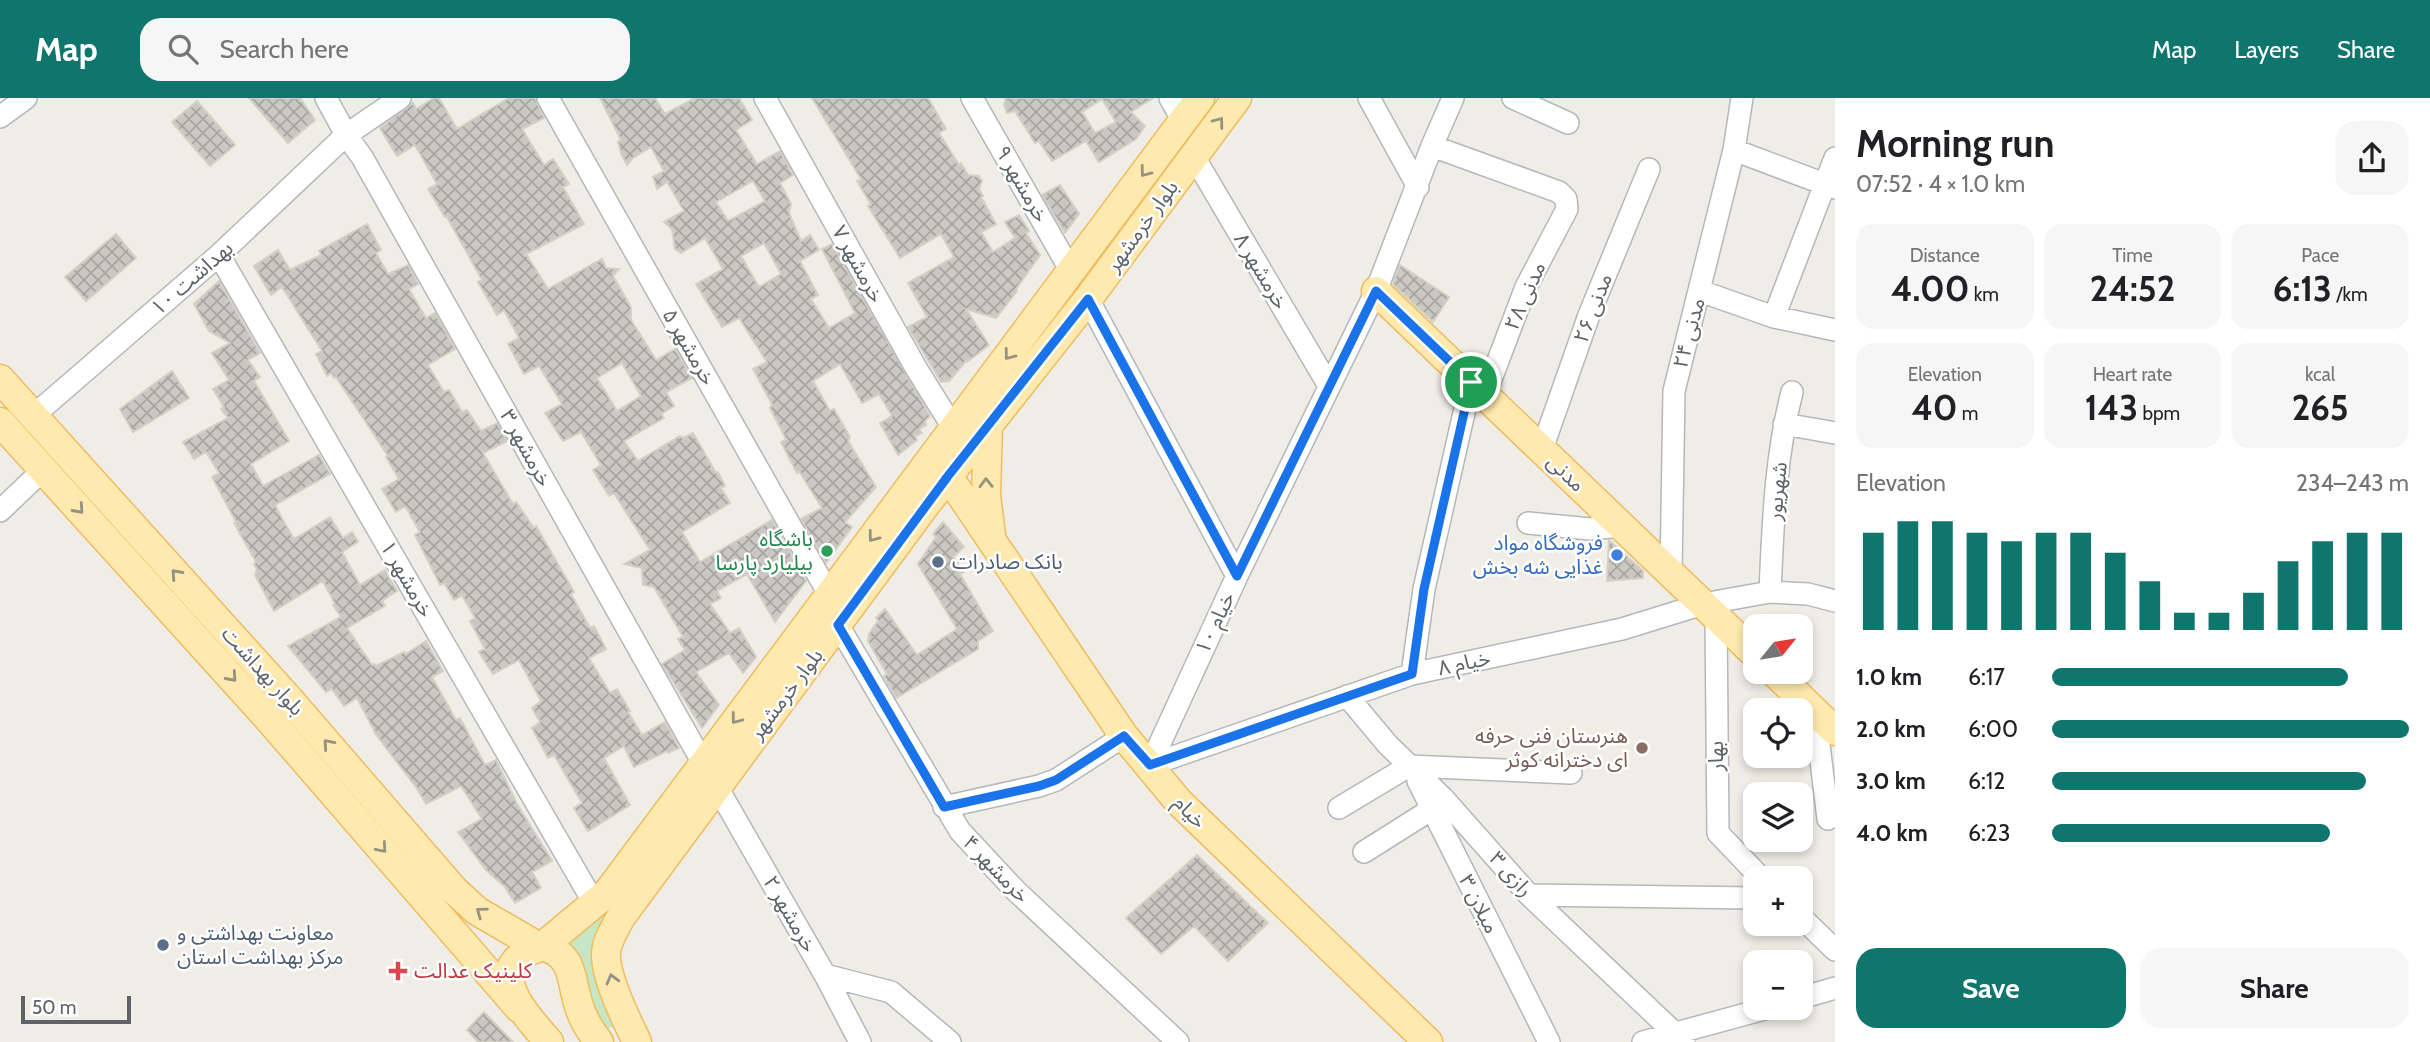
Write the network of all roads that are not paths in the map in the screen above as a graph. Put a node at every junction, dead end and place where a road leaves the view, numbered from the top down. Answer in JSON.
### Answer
{"nodes":[{"id":1,"x":26,"y":98,"type":"edge"},
{"id":2,"x":326,"y":98,"type":"edge"},
{"id":3,"x":400,"y":98,"type":"edge"},
{"id":4,"x":548,"y":98,"type":"edge"},
{"id":5,"x":765,"y":98,"type":"edge"},
{"id":6,"x":972,"y":98,"type":"edge"},
{"id":7,"x":1200,"y":98,"type":"edge"},
{"id":8,"x":1237,"y":98,"type":"edge"},
{"id":9,"x":1368,"y":98,"type":"edge"},
{"id":10,"x":1453,"y":98,"type":"edge"},
{"id":11,"x":1513,"y":98,"type":"edge"},
{"id":12,"x":1742,"y":98,"type":"edge"},
{"id":13,"x":1177,"y":109,"type":"edge"},
{"id":14,"x":0,"y":117,"type":"edge"},
{"id":15,"x":1568,"y":123,"type":"dead end"},
{"id":16,"x":346,"y":135,"type":"junction"},
{"id":17,"x":1432,"y":146,"type":"junction"},
{"id":18,"x":1734,"y":150,"type":"junction"},
{"id":19,"x":1193,"y":155,"type":"junction"},
{"id":20,"x":1835,"y":158,"type":"edge"},
{"id":21,"x":1648,"y":169,"type":"dead end"},
{"id":22,"x":1418,"y":187,"type":"junction"},
{"id":23,"x":1830,"y":187,"type":"edge"},
{"id":24,"x":219,"y":255,"type":"junction"},
{"id":25,"x":1071,"y":271,"type":"junction"},
{"id":26,"x":1376,"y":291,"type":"junction"},
{"id":27,"x":1700,"y":291,"type":"junction"},
{"id":28,"x":1088,"y":299,"type":"junction"},
{"id":29,"x":1774,"y":317,"type":"junction"},
{"id":30,"x":1835,"y":330,"type":"edge"},
{"id":31,"x":0,"y":379,"type":"edge"},
{"id":32,"x":1329,"y":386,"type":"junction"},
{"id":33,"x":1478,"y":388,"type":"junction"},
{"id":34,"x":1792,"y":392,"type":"dead end"},
{"id":35,"x":33,"y":416,"type":"junction"},
{"id":36,"x":1784,"y":424,"type":"junction"},
{"id":37,"x":988,"y":426,"type":"junction"},
{"id":38,"x":6,"y":429,"type":"edge"},
{"id":39,"x":954,"y":429,"type":"junction"},
{"id":40,"x":1835,"y":433,"type":"edge"},
{"id":41,"x":1542,"y":449,"type":"junction"},
{"id":42,"x":44,"y":470,"type":"junction"},
{"id":43,"x":948,"y":476,"type":"junction"},
{"id":44,"x":0,"y":511,"type":"edge"},
{"id":45,"x":1528,"y":523,"type":"dead end"},
{"id":46,"x":1621,"y":526,"type":"junction"},
{"id":47,"x":992,"y":541,"type":"junction"},
{"id":48,"x":1671,"y":573,"type":"junction"},
{"id":49,"x":1237,"y":576,"type":"junction"},
{"id":50,"x":1770,"y":592,"type":"junction"},
{"id":51,"x":830,"y":596,"type":"junction"},
{"id":52,"x":1835,"y":601,"type":"edge"},
{"id":53,"x":1709,"y":610,"type":"junction"},
{"id":54,"x":838,"y":625,"type":"junction"},
{"id":55,"x":1743,"y":643,"type":"edge"},
{"id":56,"x":1412,"y":674,"type":"junction"},
{"id":57,"x":1786,"y":684,"type":"edge"},
{"id":58,"x":1347,"y":696,"type":"junction"},
{"id":59,"x":1825,"y":721,"type":"edge"},
{"id":60,"x":1124,"y":736,"type":"junction"},
{"id":61,"x":1150,"y":765,"type":"junction"},
{"id":62,"x":1409,"y":766,"type":"junction"},
{"id":63,"x":1571,"y":773,"type":"dead end"},
{"id":64,"x":710,"y":775,"type":"junction"},
{"id":65,"x":1438,"y":804,"type":"junction"},
{"id":66,"x":944,"y":807,"type":"junction"},
{"id":67,"x":1339,"y":808,"type":"dead end"},
{"id":68,"x":1828,"y":819,"type":"dead end"},
{"id":69,"x":1364,"y":852,"type":"dead end"},
{"id":70,"x":1749,"y":866,"type":"edge"},
{"id":71,"x":1529,"y":895,"type":"junction"},
{"id":72,"x":1743,"y":898,"type":"edge"},
{"id":73,"x":594,"y":903,"type":"junction"},
{"id":74,"x":1813,"y":929,"type":"edge"},
{"id":75,"x":541,"y":946,"type":"junction"},
{"id":76,"x":1835,"y":950,"type":"edge"},
{"id":77,"x":825,"y":975,"type":"junction"},
{"id":78,"x":1835,"y":988,"type":"edge"},
{"id":79,"x":1813,"y":994,"type":"edge"},
{"id":80,"x":519,"y":1008,"type":"junction"},
{"id":81,"x":1743,"y":1017,"type":"edge"},
{"id":82,"x":1681,"y":1038,"type":"edge"},
{"id":83,"x":1418,"y":1039,"type":"edge"},
{"id":84,"x":550,"y":1042,"type":"edge"},
{"id":85,"x":599,"y":1042,"type":"edge"},
{"id":86,"x":637,"y":1042,"type":"edge"},
{"id":87,"x":860,"y":1042,"type":"edge"},
{"id":88,"x":950,"y":1042,"type":"edge"},
{"id":89,"x":1178,"y":1042,"type":"edge"},
{"id":90,"x":1549,"y":1042,"type":"edge"},
{"id":91,"x":1643,"y":1042,"type":"edge"}],
"edges":[{"from":1,"to":14,"type":"street"},
{"from":2,"to":16,"type":"street","name":"خرمشهر ۳"},
{"from":3,"to":16,"type":"street","name":"بهداشت ۱۰"},
{"from":4,"to":51,"type":"street","name":"خرمشهر ۵"},
{"from":5,"to":39,"type":"street","name":"خرمشهر ۷"},
{"from":6,"to":25,"type":"street","name":"خرمشهر ۹"},
{"from":7,"to":13,"type":"main road","name":"بلوار خرمشهر"},
{"from":19,"to":8,"type":"main road","name":"بلوار خرمشهر","one_way":true},
{"from":9,"to":22,"type":"street"},
{"from":10,"to":17,"type":"street","name":"خیام ۱۰"},
{"from":11,"to":15,"type":"street"},
{"from":12,"to":18,"type":"street","name":"مدنی ۲۴"},
{"from":13,"to":25,"type":"main road","name":"بلوار خرمشهر","one_way":true},
{"from":16,"to":24,"type":"street","name":"بهداشت ۱۰"},
{"from":16,"to":64,"type":"street","name":"خرمشهر ۳"},
{"from":17,"to":22,"type":"street","name":"خیام ۱۰"},
{"from":17,"to":33,"type":"street","name":"مدنی ۲۸"},
{"from":18,"to":23,"type":"street"},
{"from":18,"to":27,"type":"street","name":"مدنی ۲۴"},
{"from":19,"to":28,"type":"main road","name":"بلوار خرمشهر"},
{"from":19,"to":32,"type":"street","name":"خرمشهر ۸"},
{"from":20,"to":23,"type":"street"},
{"from":21,"to":41,"type":"street","name":"مدنی ۲۶"},
{"from":22,"to":26,"type":"street","name":"خیام ۱۰"},
{"from":23,"to":29,"type":"street"},
{"from":24,"to":35,"type":"street","name":"بهداشت ۱۰"},
{"from":24,"to":73,"type":"street","name":"خرمشهر ۱"},
{"from":25,"to":39,"type":"main road","name":"بلوار خرمشهر","one_way":true},
{"from":26,"to":32,"type":"street","name":"خیام ۱۰"},
{"from":26,"to":33,"type":"main road","name":"مدنی"},
{"from":27,"to":29,"type":"street"},
{"from":27,"to":48,"type":"street","name":"مدنی ۲۴"},
{"from":28,"to":37,"type":"main road","name":"بلوار خرمشهر"},
{"from":28,"to":49,"type":"street"},
{"from":29,"to":30,"type":"street"},
{"from":31,"to":35,"type":"main road","name":"بلوار بهداشت"},
{"from":32,"to":49,"type":"street","name":"خیام ۱۰"},
{"from":33,"to":41,"type":"main road","name":"مدنی"},
{"from":33,"to":56,"type":"street","name":"مدنی ۲۸"},
{"from":34,"to":36,"type":"street","name":"شهریور"},
{"from":35,"to":38,"type":"main road"},
{"from":75,"to":35,"type":"main road","name":"بلوار بهداشت","one_way":true},
{"from":36,"to":40,"type":"street"},
{"from":36,"to":50,"type":"street","name":"شهریور"},
{"from":37,"to":43,"type":"main road","name":"بلوار خرمشهر"},
{"from":47,"to":37,"type":"main road","one_way":true},
{"from":38,"to":42,"type":"main road","name":"بلوار بهداشت"},
{"from":39,"to":51,"type":"main road","name":"بلوار خرمشهر","one_way":true},
{"from":41,"to":46,"type":"main road","name":"مدنی"},
{"from":42,"to":44,"type":"street"},
{"from":42,"to":80,"type":"main road","name":"بلوار بهداشت","one_way":true},
{"from":43,"to":47,"type":"main road","name":"خیام"},
{"from":43,"to":54,"type":"main road","name":"بلوار خرمشهر"},
{"from":45,"to":46,"type":"street"},
{"from":46,"to":48,"type":"main road","name":"مدنی"},
{"from":47,"to":60,"type":"main road","name":"خیام"},
{"from":48,"to":53,"type":"main road","name":"مدنی"},
{"from":49,"to":61,"type":"street","name":"خیام ۱۰"},
{"from":50,"to":52,"type":"street","name":"خیام ۸"},
{"from":50,"to":53,"type":"street","name":"خیام ۸"},
{"from":51,"to":64,"type":"main road","name":"بلوار خرمشهر","one_way":true},
{"from":53,"to":55,"type":"main road","name":"مدنی"},
{"from":53,"to":56,"type":"street","name":"خیام ۸"},
{"from":53,"to":70,"type":"street","name":"بهار"},
{"from":54,"to":64,"type":"main road","name":"بلوار خرمشهر"},
{"from":54,"to":66,"type":"street","name":"خرمشهر ۴"},
{"from":56,"to":58,"type":"street","name":"خیام ۸"},
{"from":57,"to":59,"type":"main road"},
{"from":58,"to":61,"type":"street","name":"خیام ۸"},
{"from":58,"to":62,"type":"street"},
{"from":59,"to":68,"type":"street"},
{"from":60,"to":61,"type":"main road","name":"خیام"},
{"from":60,"to":66,"type":"street"},
{"from":61,"to":83,"type":"main road","name":"خیام"},
{"from":62,"to":63,"type":"street"},
{"from":62,"to":65,"type":"street","name":"میلان ۳"},
{"from":62,"to":67,"type":"street"},
{"from":64,"to":73,"type":"main road","name":"بلوار خرمشهر"},
{"from":64,"to":77,"type":"street","name":"خرمشهر ۲"},
{"from":86,"to":64,"type":"main road","name":"بلوار خرمشهر","one_way":true},
{"from":65,"to":69,"type":"street"},
{"from":65,"to":71,"type":"street","name":"رازی ۳"},
{"from":65,"to":90,"type":"street","name":"میلان ۳"},
{"from":66,"to":89,"type":"street","name":"خرمشهر ۴"},
{"from":71,"to":72,"type":"street"},
{"from":71,"to":82,"type":"street","name":"رازی ۳"},
{"from":73,"to":75,"type":"main road","name":"بلوار خرمشهر"},
{"from":74,"to":76,"type":"street"},
{"from":75,"to":80,"type":"main road","name":"بلوار خرمشهر"},
{"from":75,"to":85,"type":"main road","name":"بلوار بهداشت"},
{"from":77,"to":87,"type":"street","name":"خرمشهر ۲"},
{"from":77,"to":88,"type":"street"},
{"from":78,"to":79,"type":"street"},
{"from":80,"to":84,"type":"main road","name":"بلوار بهداشت"},
{"from":81,"to":82,"type":"street"},
{"from":82,"to":91,"type":"street"}]}
